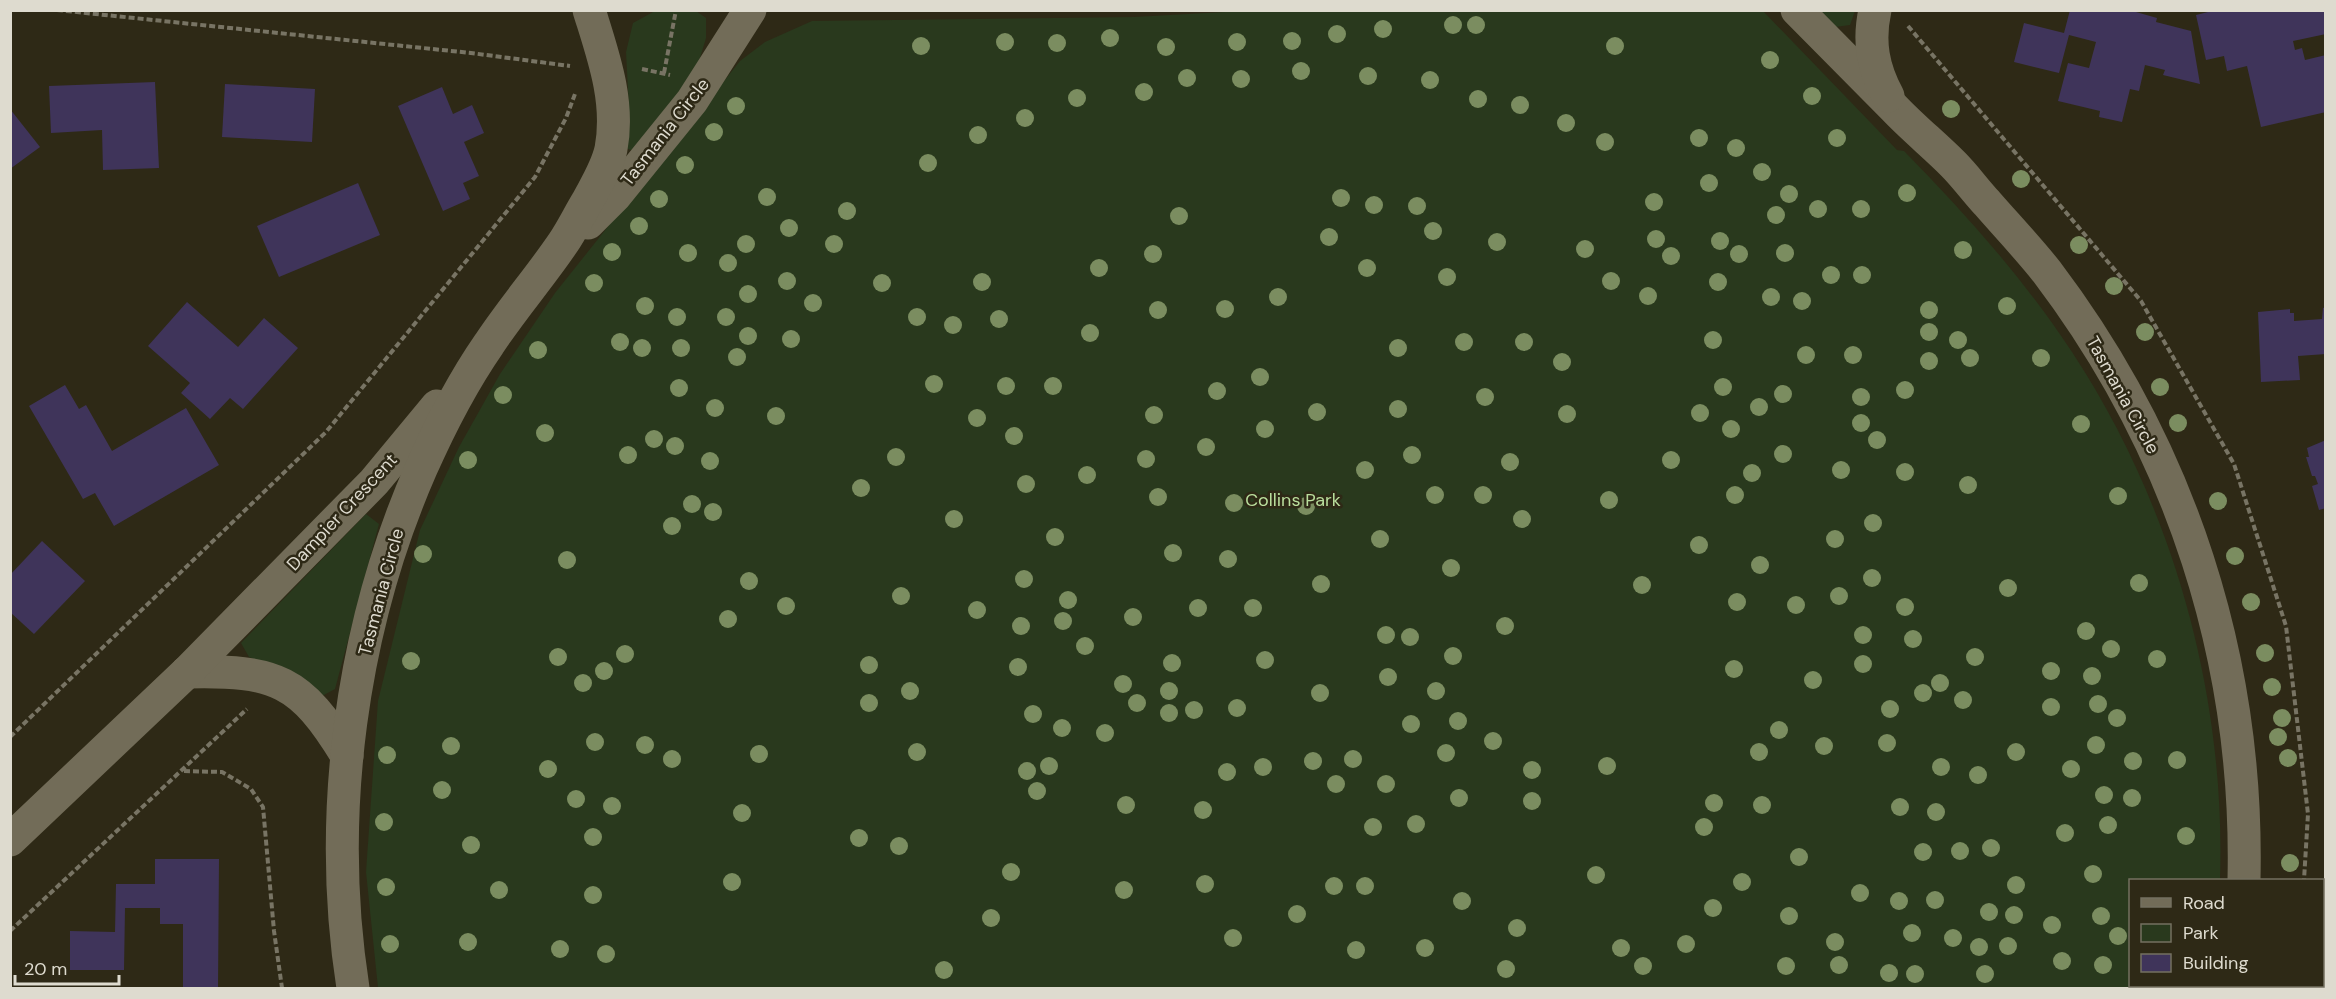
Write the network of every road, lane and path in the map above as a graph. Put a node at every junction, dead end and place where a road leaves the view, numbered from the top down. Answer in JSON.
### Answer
{"nodes":[{"id":1,"x":57,"y":10,"type":"edge"},
{"id":2,"x":589,"y":10,"type":"edge"},
{"id":3,"x":676,"y":10,"type":"edge"},
{"id":4,"x":750,"y":10,"type":"edge"},
{"id":5,"x":1797,"y":10,"type":"edge"},
{"id":6,"x":1875,"y":10,"type":"edge"},
{"id":7,"x":596,"y":69,"type":"junction"},
{"id":8,"x":664,"y":73,"type":"junction"},
{"id":9,"x":702,"y":87,"type":"junction"},
{"id":10,"x":1896,"y":110,"type":"junction"},
{"id":11,"x":565,"y":240,"type":"junction"},
{"id":12,"x":488,"y":345,"type":"junction"},
{"id":13,"x":187,"y":672,"type":"junction"},
{"id":14,"x":276,"y":681,"type":"junction"},
{"id":15,"x":10,"y":737,"type":"edge"},
{"id":16,"x":347,"y":756,"type":"junction"},
{"id":17,"x":183,"y":771,"type":"junction"},
{"id":18,"x":10,"y":840,"type":"edge"},
{"id":19,"x":2244,"y":879,"type":"edge"},
{"id":20,"x":10,"y":932,"type":"edge"},
{"id":21,"x":282,"y":988,"type":"edge"},
{"id":22,"x":353,"y":988,"type":"edge"}],
"edges":[{"from":1,"to":7,"type":"path"},
{"from":2,"to":7,"type":"street","name":"Tasmania Circle"},
{"from":3,"to":8,"type":"path"},
{"from":4,"to":9,"type":"street","name":"Tasmania Circle"},
{"from":5,"to":10,"type":"street","name":"Tasmania Circle"},
{"from":6,"to":10,"type":"street"},
{"from":7,"to":8,"type":"path"},
{"from":7,"to":11,"type":"street","name":"Tasmania Circle"},
{"from":7,"to":15,"type":"path"},
{"from":8,"to":9,"type":"path"},
{"from":9,"to":11,"type":"street","name":"Tasmania Circle"},
{"from":10,"to":19,"type":"street","name":"Tasmania Circle"},
{"from":11,"to":12,"type":"street","name":"Tasmania Circle"},
{"from":12,"to":13,"type":"street","name":"Dampier Crescent"},
{"from":12,"to":16,"type":"street","name":"Tasmania Circle"},
{"from":13,"to":14,"type":"street"},
{"from":13,"to":18,"type":"street","name":"Dampier Crescent"},
{"from":14,"to":16,"type":"street"},
{"from":14,"to":17,"type":"path"},
{"from":16,"to":22,"type":"street","name":"Tasmania Circle"},
{"from":17,"to":20,"type":"path"},
{"from":17,"to":21,"type":"path"}]}
